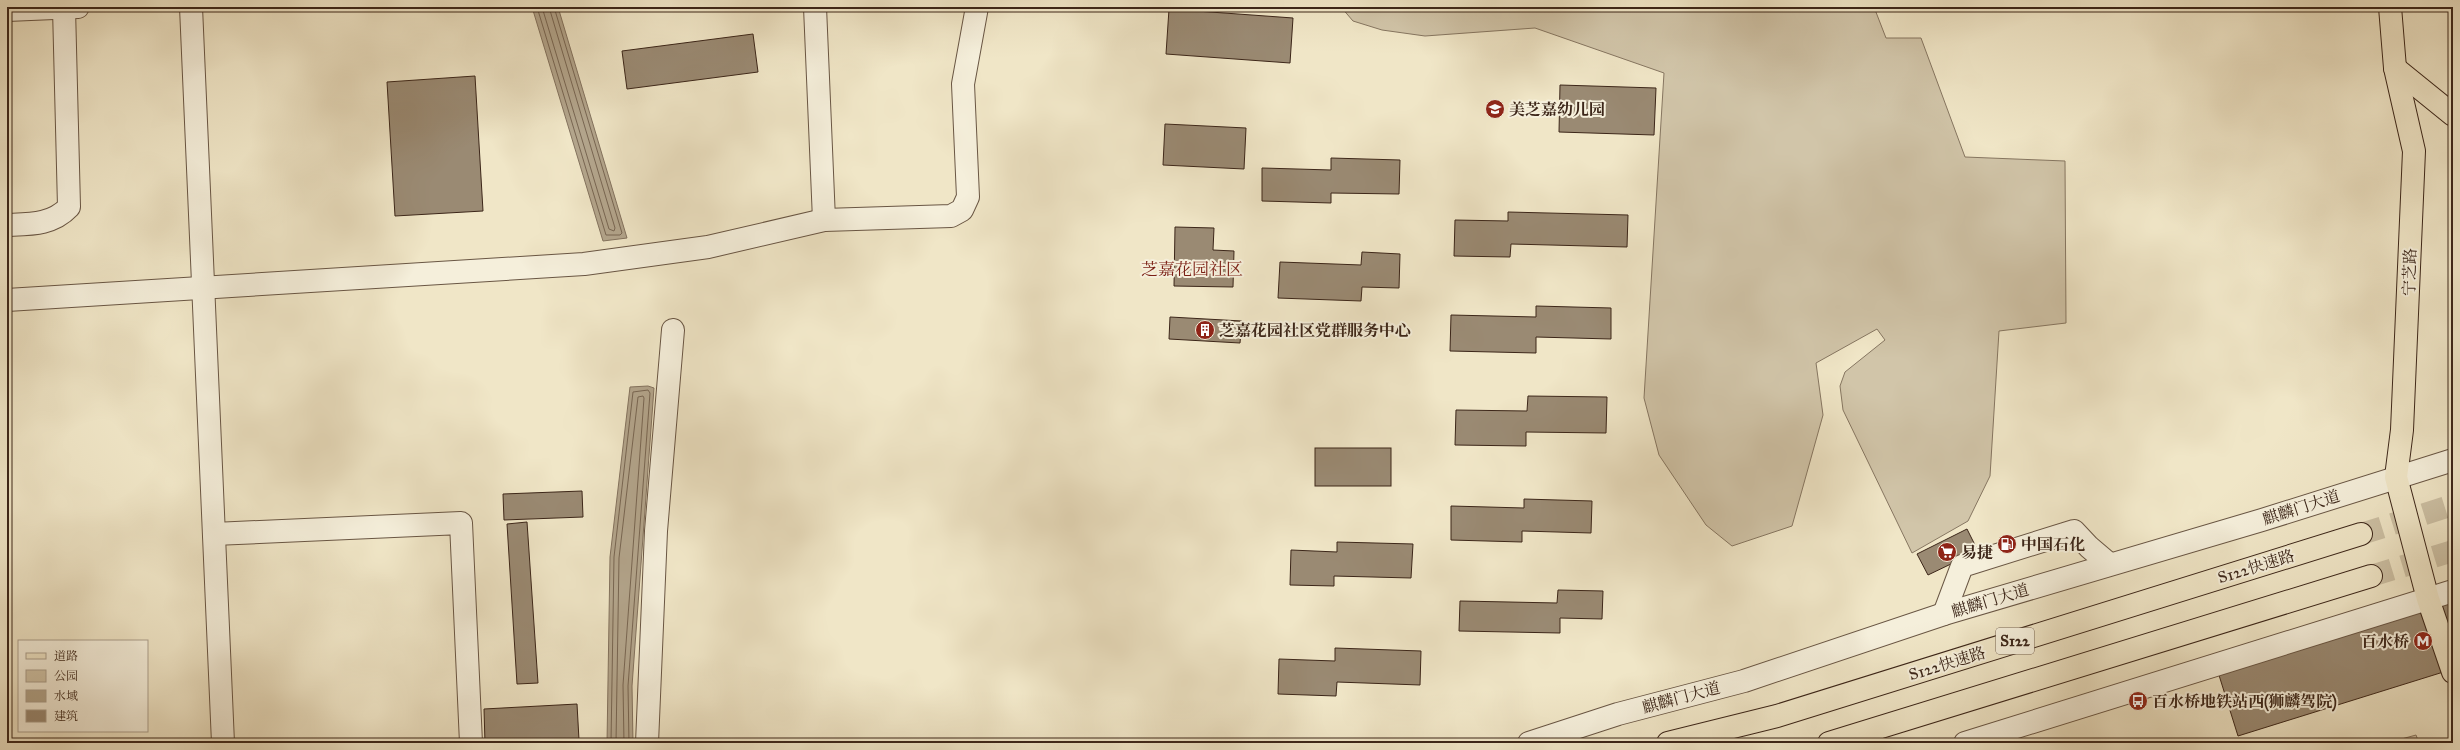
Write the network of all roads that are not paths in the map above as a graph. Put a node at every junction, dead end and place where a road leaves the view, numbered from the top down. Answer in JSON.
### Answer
{"nodes":[{"id":1,"x":78,"y":7,"type":"edge"},
{"id":2,"x":191,"y":7,"type":"edge"},
{"id":3,"x":815,"y":7,"type":"edge"},
{"id":4,"x":978,"y":7,"type":"edge"},
{"id":5,"x":2390,"y":7,"type":"edge"},
{"id":6,"x":64,"y":8,"type":"edge"},
{"id":7,"x":7,"y":10,"type":"edge"},
{"id":8,"x":2395,"y":68,"type":"junction"},
{"id":9,"x":2453,"y":115,"type":"edge"},
{"id":10,"x":824,"y":220,"type":"junction"},
{"id":11,"x":7,"y":225,"type":"edge"},
{"id":12,"x":203,"y":287,"type":"junction"},
{"id":13,"x":7,"y":300,"type":"edge"},
{"id":14,"x":673,"y":330,"type":"dead end"},
{"id":15,"x":2453,"y":460,"type":"edge"},
{"id":16,"x":2396,"y":477,"type":"junction"},
{"id":17,"x":214,"y":534,"type":"junction"},
{"id":18,"x":2361,"y":534,"type":"tunnel mouth"},
{"id":19,"x":2109,"y":564,"type":"junction"},
{"id":20,"x":2371,"y":576,"type":"tunnel mouth"},
{"id":21,"x":2453,"y":591,"type":"edge"},
{"id":22,"x":2428,"y":599,"type":"junction"},
{"id":23,"x":1944,"y":614,"type":"junction"},
{"id":24,"x":2453,"y":672,"type":"edge"},
{"id":25,"x":223,"y":743,"type":"edge"},
{"id":26,"x":471,"y":743,"type":"edge"},
{"id":27,"x":647,"y":743,"type":"edge"},
{"id":28,"x":1529,"y":743,"type":"edge"},
{"id":29,"x":1668,"y":743,"type":"edge"},
{"id":30,"x":1830,"y":743,"type":"edge"},
{"id":31,"x":1965,"y":743,"type":"edge"}],
"edges":[{"from":1,"to":6,"type":"street"},
{"from":2,"to":12,"type":"street"},
{"from":3,"to":10,"type":"street"},
{"from":4,"to":10,"type":"street"},
{"from":5,"to":8,"type":"main road","name":"宁芝路"},
{"from":6,"to":7,"type":"street"},
{"from":6,"to":11,"type":"street"},
{"from":8,"to":9,"type":"main road"},
{"from":8,"to":16,"type":"main road","name":"宁芝路"},
{"from":10,"to":12,"type":"street"},
{"from":12,"to":13,"type":"street"},
{"from":12,"to":17,"type":"street"},
{"from":14,"to":27,"type":"street"},
{"from":15,"to":16,"type":"street","name":"麒麟门大道"},
{"from":16,"to":19,"type":"street","name":"麒麟门大道"},
{"from":16,"to":22,"type":"main road"},
{"from":17,"to":25,"type":"street"},
{"from":17,"to":26,"type":"street"},
{"from":18,"to":29,"type":"main road","name":"S122快速路","number":"S122"},
{"from":19,"to":23,"type":"street","name":"麒麟门大道"},
{"from":19,"to":23,"type":"street"},
{"from":20,"to":30,"type":"main road"},
{"from":21,"to":22,"type":"street"},
{"from":22,"to":24,"type":"main road"},
{"from":22,"to":31,"type":"street"},
{"from":23,"to":28,"type":"street","name":"麒麟门大道"}]}
